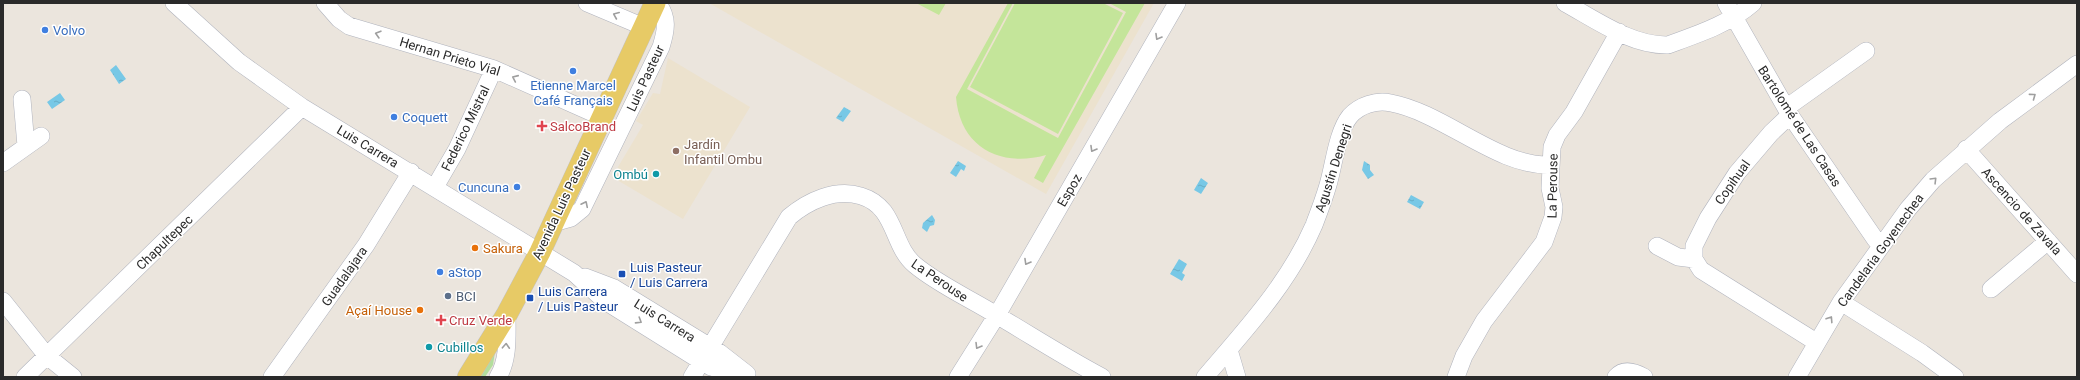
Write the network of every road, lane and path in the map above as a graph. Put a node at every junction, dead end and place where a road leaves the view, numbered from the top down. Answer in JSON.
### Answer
{"nodes":[{"id":1,"x":174,"y":3,"type":"edge"},
{"id":2,"x":325,"y":3,"type":"edge"},
{"id":3,"x":587,"y":3,"type":"edge"},
{"id":4,"x":656,"y":3,"type":"edge"},
{"id":5,"x":1177,"y":3,"type":"edge"},
{"id":6,"x":1565,"y":3,"type":"edge"},
{"id":7,"x":1753,"y":3,"type":"edge"},
{"id":8,"x":1730,"y":10,"type":"edge"},
{"id":9,"x":644,"y":27,"type":"junction"},
{"id":10,"x":1619,"y":32,"type":"junction"},
{"id":11,"x":1866,"y":51,"type":"dead end"},
{"id":12,"x":2077,"y":64,"type":"edge"},
{"id":13,"x":494,"y":68,"type":"junction"},
{"id":14,"x":22,"y":99,"type":"dead end"},
{"id":15,"x":302,"y":107,"type":"junction"},
{"id":16,"x":1788,"y":112,"type":"junction"},
{"id":17,"x":602,"y":117,"type":"junction"},
{"id":18,"x":41,"y":136,"type":"dead end"},
{"id":19,"x":26,"y":146,"type":"junction"},
{"id":20,"x":1966,"y":149,"type":"junction"},
{"id":21,"x":3,"y":163,"type":"edge"},
{"id":22,"x":1550,"y":166,"type":"junction"},
{"id":23,"x":411,"y":172,"type":"junction"},
{"id":24,"x":435,"y":187,"type":"junction"},
{"id":25,"x":553,"y":223,"type":"junction"},
{"id":26,"x":2048,"y":241,"type":"junction"},
{"id":27,"x":1657,"y":246,"type":"dead end"},
{"id":28,"x":1881,"y":246,"type":"junction"},
{"id":29,"x":540,"y":252,"type":"junction"},
{"id":30,"x":1694,"y":259,"type":"junction"},
{"id":31,"x":2077,"y":274,"type":"edge"},
{"id":32,"x":1992,"y":289,"type":"dead end"},
{"id":33,"x":3,"y":301,"type":"edge"},
{"id":34,"x":1841,"y":302,"type":"junction"},
{"id":35,"x":507,"y":314,"type":"junction"},
{"id":36,"x":997,"y":315,"type":"junction"},
{"id":37,"x":1816,"y":342,"type":"junction"},
{"id":38,"x":1229,"y":350,"type":"junction"},
{"id":39,"x":706,"y":354,"type":"junction"},
{"id":40,"x":47,"y":356,"type":"junction"},
{"id":41,"x":1621,"y":374,"type":"edge"},
{"id":42,"x":960,"y":376,"type":"edge"},
{"id":43,"x":25,"y":377,"type":"edge"},
{"id":44,"x":73,"y":377,"type":"edge"},
{"id":45,"x":272,"y":377,"type":"edge"},
{"id":46,"x":468,"y":377,"type":"edge"},
{"id":47,"x":498,"y":377,"type":"edge"},
{"id":48,"x":692,"y":377,"type":"edge"},
{"id":49,"x":743,"y":377,"type":"edge"},
{"id":50,"x":751,"y":377,"type":"edge"},
{"id":51,"x":1102,"y":377,"type":"edge"},
{"id":52,"x":1206,"y":377,"type":"edge"},
{"id":53,"x":1237,"y":377,"type":"edge"},
{"id":54,"x":1456,"y":377,"type":"edge"},
{"id":55,"x":1644,"y":377,"type":"edge"},
{"id":56,"x":1797,"y":377,"type":"edge"},
{"id":57,"x":1955,"y":377,"type":"edge"}],
"edges":[{"from":1,"to":15,"type":"street","name":"Luis Carrera"},
{"from":13,"to":2,"type":"street","name":"Hernan Prieto Vial","one_way":true},
{"from":9,"to":3,"type":"street","one_way":true},
{"from":4,"to":9,"type":"main road","name":"Avenida Luis Pasteur"},
{"from":25,"to":4,"type":"street","name":"Luis Pasteur","one_way":true},
{"from":5,"to":36,"type":"street","name":"Espoz","one_way":true},
{"from":6,"to":10,"type":"street"},
{"from":7,"to":8,"type":"street"},
{"from":8,"to":10,"type":"street"},
{"from":8,"to":16,"type":"street","name":"Bartolomé de Las Casas"},
{"from":9,"to":17,"type":"main road","name":"Avenida Luis Pasteur"},
{"from":10,"to":22,"type":"street","name":"La Perouse"},
{"from":11,"to":16,"type":"street","name":"Copihual"},
{"from":20,"to":12,"type":"street","name":"Candelaria Goyenechea","one_way":true},
{"from":17,"to":13,"type":"street","name":"Hernan Prieto Vial","one_way":true},
{"from":13,"to":24,"type":"street","name":"Federico Mistral"},
{"from":14,"to":19,"type":"street"},
{"from":15,"to":23,"type":"street","name":"Luis Carrera"},
{"from":15,"to":40,"type":"street","name":"Chapultepec"},
{"from":16,"to":28,"type":"street","name":"Bartolomé de Las Casas"},
{"from":16,"to":30,"type":"street","name":"Copihual"},
{"from":17,"to":25,"type":"main road","name":"Avenida Luis Pasteur"},
{"from":18,"to":19,"type":"street"},
{"from":19,"to":21,"type":"street"},
{"from":20,"to":26,"type":"street","name":"Ascencio de Zavala"},
{"from":28,"to":20,"type":"street","name":"Candelaria Goyenechea","one_way":true},
{"from":22,"to":38,"type":"street","name":"Agustín Denegri"},
{"from":22,"to":54,"type":"street","name":"La Perouse"},
{"from":23,"to":24,"type":"street","name":"Luis Carrera"},
{"from":23,"to":45,"type":"street","name":"Guadalajara"},
{"from":24,"to":29,"type":"street","name":"Luis Carrera"},
{"from":25,"to":29,"type":"main road","name":"Avenida Luis Pasteur"},
{"from":26,"to":31,"type":"street","name":"Ascencio de Zavala"},
{"from":26,"to":32,"type":"street"},
{"from":27,"to":30,"type":"street"},
{"from":28,"to":34,"type":"street","name":"Candelaria Goyenechea"},
{"from":29,"to":35,"type":"main road","name":"Avenida Luis Pasteur"},
{"from":29,"to":39,"type":"street","name":"Luis Carrera"},
{"from":30,"to":37,"type":"street"},
{"from":33,"to":40,"type":"street"},
{"from":37,"to":34,"type":"street","name":"Candelaria Goyenechea","one_way":true},
{"from":34,"to":57,"type":"street"},
{"from":35,"to":46,"type":"main road","name":"Avenida Luis Pasteur"},
{"from":47,"to":35,"type":"street","one_way":true},
{"from":36,"to":39,"type":"street","name":"La Perouse"},
{"from":36,"to":42,"type":"street","name":"Espoz","one_way":true},
{"from":36,"to":51,"type":"street","name":"La Perouse"},
{"from":37,"to":56,"type":"street","name":"Candelaria Goyenechea"},
{"from":38,"to":52,"type":"street","name":"Agustín Denegri"},
{"from":38,"to":53,"type":"street"},
{"from":39,"to":48,"type":"street","name":"La Perouse"},
{"from":39,"to":49,"type":"street","name":"Luis Carrera"},
{"from":39,"to":50,"type":"street","name":"Luis Carrera"},
{"from":40,"to":43,"type":"street","name":"Chapultepec"},
{"from":40,"to":44,"type":"street"},
{"from":41,"to":55,"type":"street"}]}
